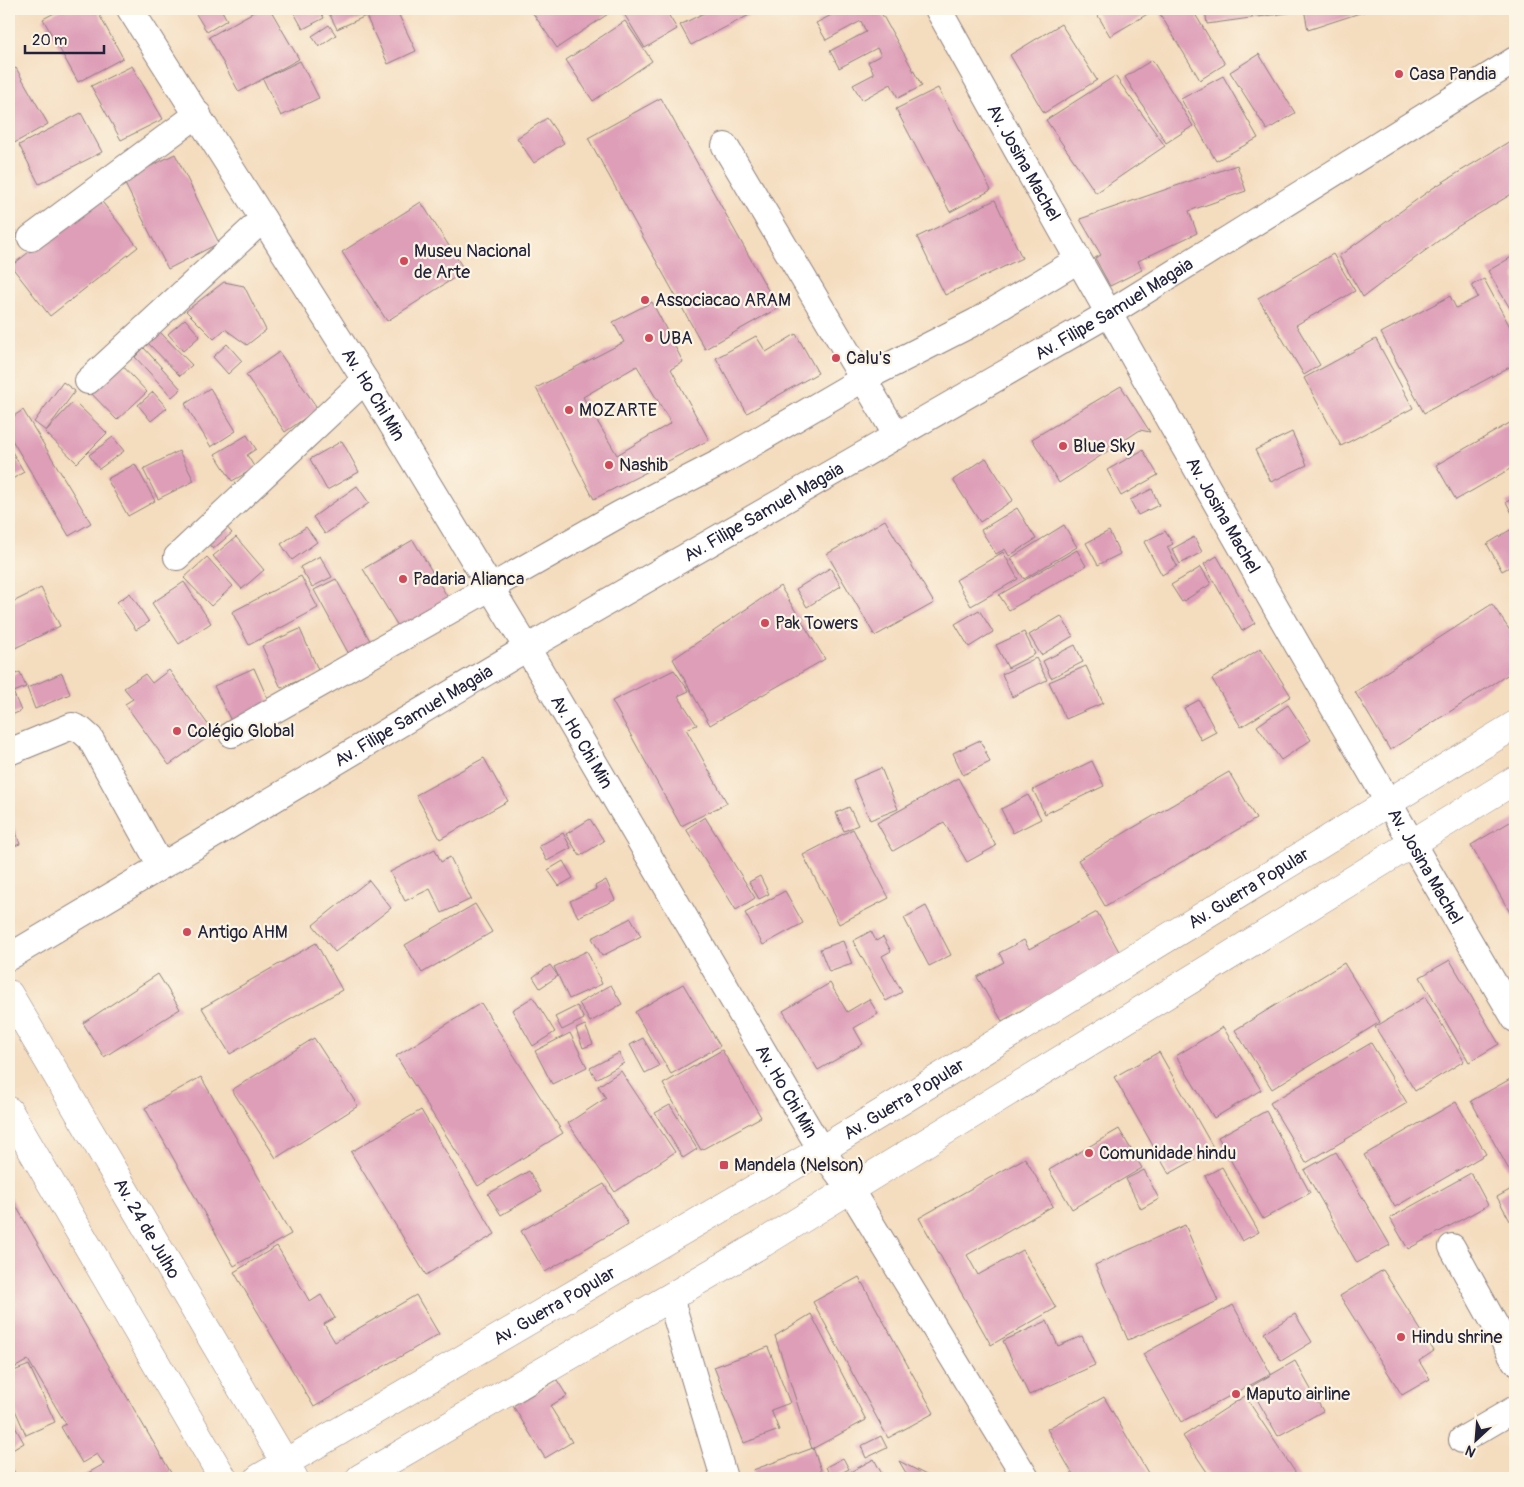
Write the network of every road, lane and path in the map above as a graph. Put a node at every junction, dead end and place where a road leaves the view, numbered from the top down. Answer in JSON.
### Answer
{"nodes":[{"id":1,"x":130,"y":9,"type":"edge"},
{"id":2,"x":938,"y":9,"type":"edge"},
{"id":3,"x":1515,"y":60,"type":"edge"},
{"id":4,"x":198,"y":114,"type":"junction"},
{"id":5,"x":725,"y":146,"type":"dead end"},
{"id":6,"x":264,"y":219,"type":"junction"},
{"id":7,"x":31,"y":238,"type":"dead end"},
{"id":8,"x":1078,"y":260,"type":"junction"},
{"id":9,"x":1108,"y":314,"type":"junction"},
{"id":10,"x":863,"y":379,"type":"junction"},
{"id":11,"x":365,"y":380,"type":"junction"},
{"id":12,"x":88,"y":381,"type":"dead end"},
{"id":13,"x":897,"y":436,"type":"junction"},
{"id":14,"x":177,"y":557,"type":"dead end"},
{"id":15,"x":490,"y":587,"type":"junction"},
{"id":16,"x":527,"y":648,"type":"junction"},
{"id":17,"x":1515,"y":725,"type":"edge"},
{"id":18,"x":232,"y":734,"type":"dead end"},
{"id":19,"x":9,"y":752,"type":"edge"},
{"id":20,"x":1515,"y":780,"type":"edge"},
{"id":21,"x":1389,"y":803,"type":"junction"},
{"id":22,"x":1412,"y":844,"type":"junction"},
{"id":23,"x":161,"y":866,"type":"junction"},
{"id":24,"x":9,"y":957,"type":"edge"},
{"id":25,"x":9,"y":994,"type":"edge"},
{"id":26,"x":1515,"y":1019,"type":"edge"},
{"id":27,"x":9,"y":1111,"type":"edge"},
{"id":28,"x":821,"y":1150,"type":"junction"},
{"id":29,"x":850,"y":1189,"type":"junction"},
{"id":30,"x":1452,"y":1247,"type":"dead end"},
{"id":31,"x":670,"y":1297,"type":"junction"},
{"id":32,"x":1515,"y":1361,"type":"edge"},
{"id":33,"x":1515,"y":1409,"type":"edge"},
{"id":34,"x":1462,"y":1440,"type":"dead end"},
{"id":35,"x":289,"y":1471,"type":"edge"},
{"id":36,"x":223,"y":1478,"type":"edge"},
{"id":37,"x":259,"y":1478,"type":"edge"},
{"id":38,"x":360,"y":1478,"type":"edge"},
{"id":39,"x":724,"y":1478,"type":"edge"},
{"id":40,"x":1026,"y":1478,"type":"edge"}],
"edges":[{"from":1,"to":4,"type":"street","name":"Av. Ho Chi Min"},
{"from":2,"to":8,"type":"street","name":"Av. Josina Machel"},
{"from":3,"to":9,"type":"street","name":"Av. Filipe Samuel Magaia"},
{"from":4,"to":6,"type":"street","name":"Av. Ho Chi Min"},
{"from":4,"to":7,"type":"street"},
{"from":5,"to":10,"type":"street"},
{"from":6,"to":11,"type":"street","name":"Av. Ho Chi Min"},
{"from":6,"to":12,"type":"street"},
{"from":8,"to":9,"type":"street","name":"Av. Josina Machel"},
{"from":8,"to":10,"type":"street"},
{"from":9,"to":13,"type":"street","name":"Av. Filipe Samuel Magaia"},
{"from":9,"to":21,"type":"street","name":"Av. Josina Machel"},
{"from":10,"to":13,"type":"street"},
{"from":10,"to":15,"type":"street"},
{"from":11,"to":14,"type":"street"},
{"from":11,"to":15,"type":"street","name":"Av. Ho Chi Min"},
{"from":13,"to":16,"type":"street","name":"Av. Filipe Samuel Magaia"},
{"from":15,"to":16,"type":"street","name":"Av. Ho Chi Min"},
{"from":15,"to":18,"type":"street"},
{"from":16,"to":23,"type":"street","name":"Av. Filipe Samuel Magaia"},
{"from":16,"to":28,"type":"street","name":"Av. Ho Chi Min"},
{"from":17,"to":21,"type":"main road","name":"Av. Guerra Popular"},
{"from":19,"to":23,"type":"street"},
{"from":20,"to":22,"type":"main road"},
{"from":21,"to":22,"type":"street","name":"Av. Josina Machel"},
{"from":21,"to":28,"type":"main road","name":"Av. Guerra Popular"},
{"from":22,"to":26,"type":"street","name":"Av. Josina Machel"},
{"from":22,"to":29,"type":"main road"},
{"from":23,"to":24,"type":"street","name":"Av. Filipe Samuel Magaia"},
{"from":25,"to":35,"type":"main road","name":"Av. 24 de Julho"},
{"from":27,"to":36,"type":"main road"},
{"from":28,"to":29,"type":"street","name":"Av. Ho Chi Min"},
{"from":28,"to":35,"type":"main road","name":"Av. Guerra Popular"},
{"from":29,"to":31,"type":"main road"},
{"from":29,"to":40,"type":"street","name":"Av. Ho Chi Min"},
{"from":30,"to":32,"type":"street"},
{"from":31,"to":38,"type":"main road"},
{"from":31,"to":39,"type":"street"},
{"from":33,"to":34,"type":"street"},
{"from":35,"to":37,"type":"main road","name":"Av. Guerra Popular"}]}
